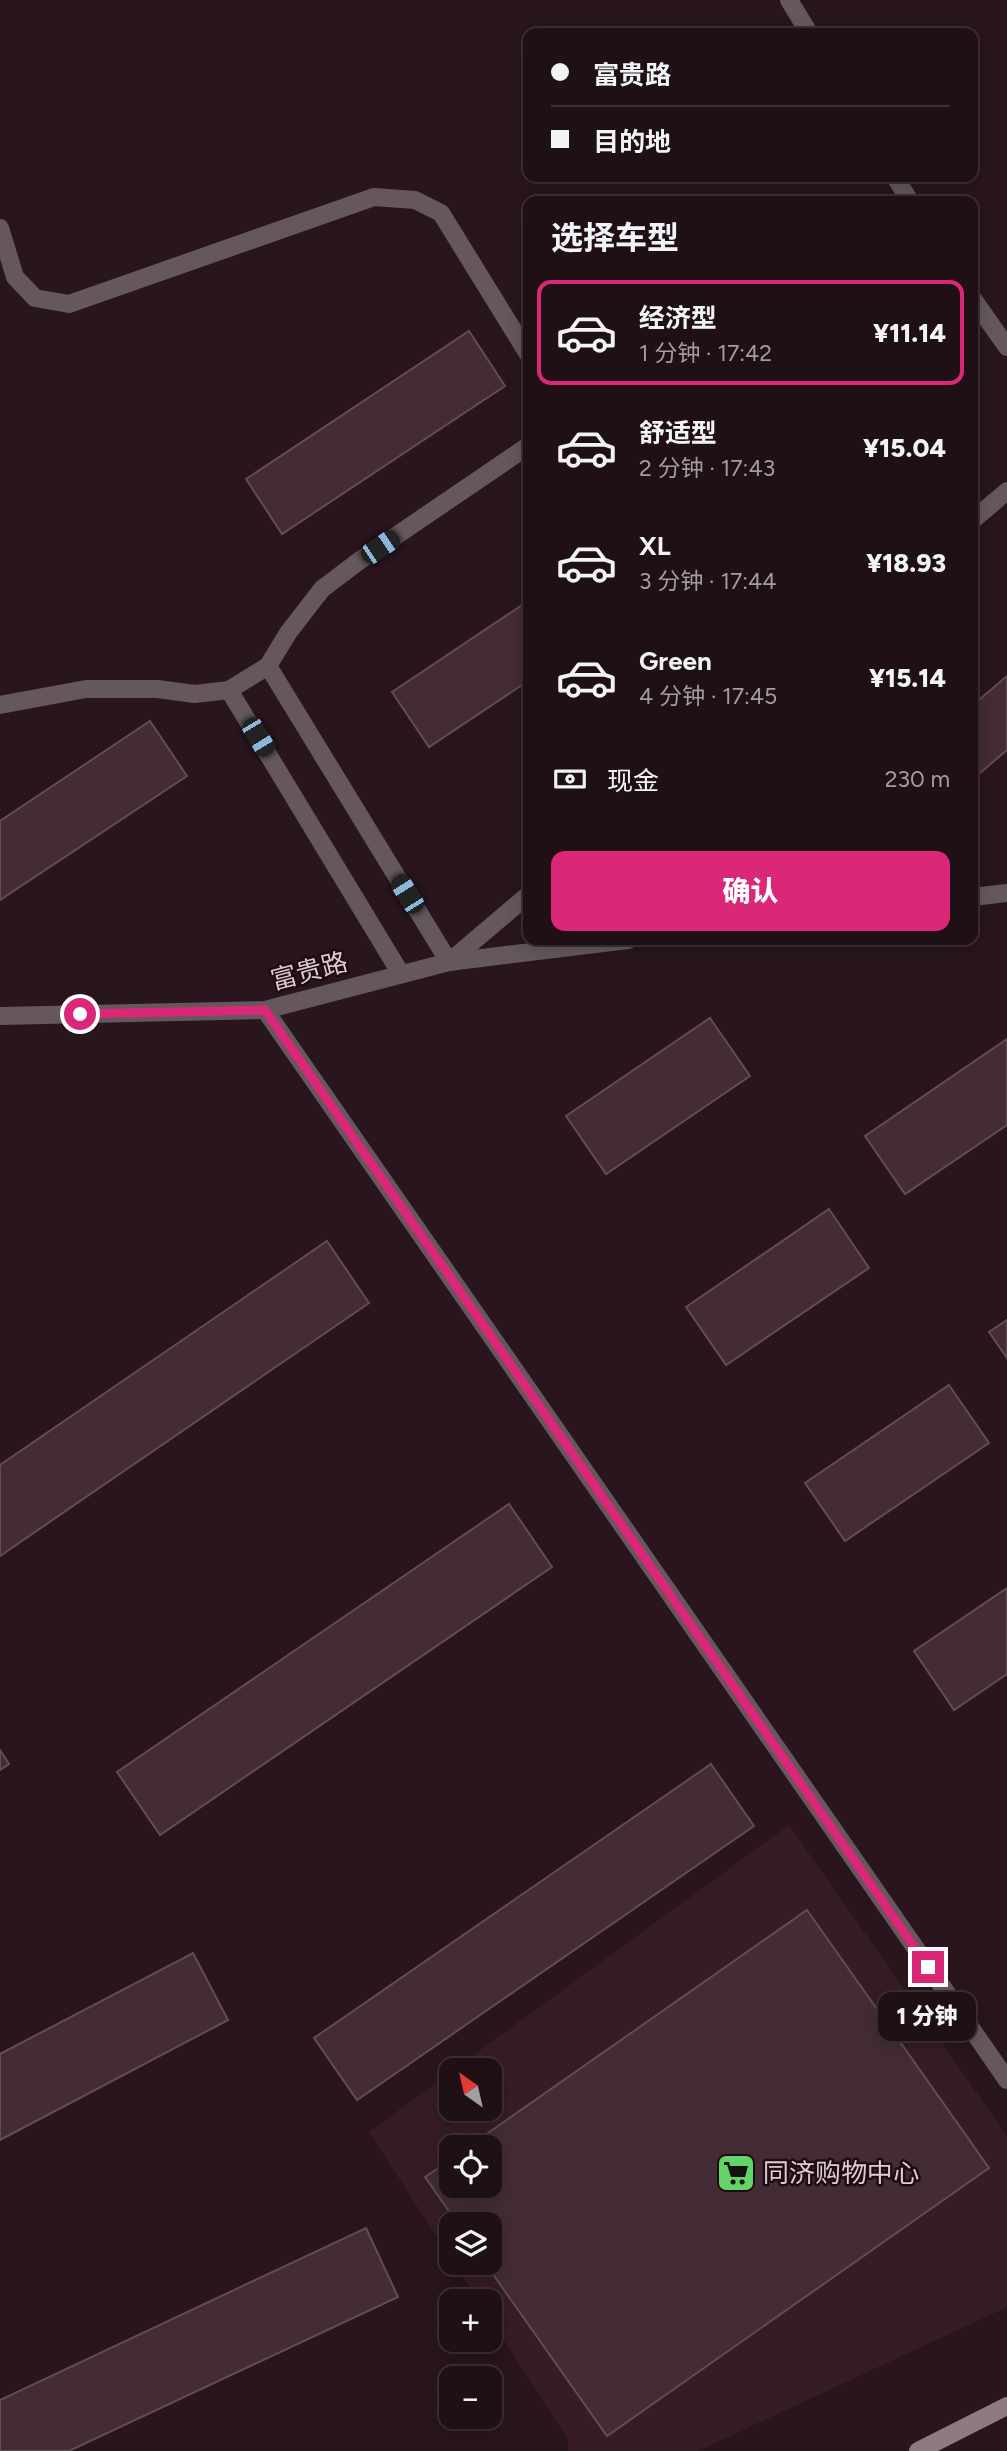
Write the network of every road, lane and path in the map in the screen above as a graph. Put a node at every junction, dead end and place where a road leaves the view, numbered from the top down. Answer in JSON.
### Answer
{"nodes":[{"id":1,"x":789,"y":0,"type":"edge"},
{"id":2,"x":805,"y":28,"type":"edge"},
{"id":3,"x":0,"y":228,"type":"edge"},
{"id":4,"x":978,"y":306,"type":"edge"},
{"id":5,"x":523,"y":346,"type":"edge"},
{"id":6,"x":1007,"y":347,"type":"edge"},
{"id":7,"x":523,"y":449,"type":"edge"},
{"id":8,"x":1007,"y":491,"type":"edge"},
{"id":9,"x":978,"y":516,"type":"edge"},
{"id":10,"x":268,"y":666,"type":"junction"},
{"id":11,"x":229,"y":690,"type":"junction"},
{"id":12,"x":0,"y":705,"type":"edge"},
{"id":13,"x":1007,"y":893,"type":"edge"},
{"id":14,"x":978,"y":896,"type":"edge"},
{"id":15,"x":523,"y":899,"type":"edge"},
{"id":16,"x":587,"y":945,"type":"edge"},
{"id":17,"x":449,"y":962,"type":"junction"},
{"id":18,"x":401,"y":974,"type":"junction"},
{"id":19,"x":265,"y":1010,"type":"junction"},
{"id":20,"x":0,"y":1016,"type":"edge"},
{"id":21,"x":1007,"y":2080,"type":"edge"},
{"id":22,"x":1007,"y":2406,"type":"edge"},
{"id":23,"x":918,"y":2451,"type":"edge"}],
"edges":[{"from":1,"to":2,"type":"street"},
{"from":3,"to":5,"type":"street"},
{"from":4,"to":6,"type":"street"},
{"from":7,"to":10,"type":"street"},
{"from":8,"to":9,"type":"street"},
{"from":10,"to":11,"type":"street"},
{"from":10,"to":17,"type":"street"},
{"from":11,"to":12,"type":"street"},
{"from":11,"to":18,"type":"street"},
{"from":13,"to":14,"type":"street"},
{"from":15,"to":17,"type":"street"},
{"from":16,"to":17,"type":"street","name":"富贵路"},
{"from":17,"to":18,"type":"street","name":"富贵路"},
{"from":18,"to":19,"type":"street","name":"富贵路"},
{"from":19,"to":20,"type":"street","name":"富贵路"},
{"from":19,"to":21,"type":"street"},
{"from":22,"to":23,"type":"main road"}]}
